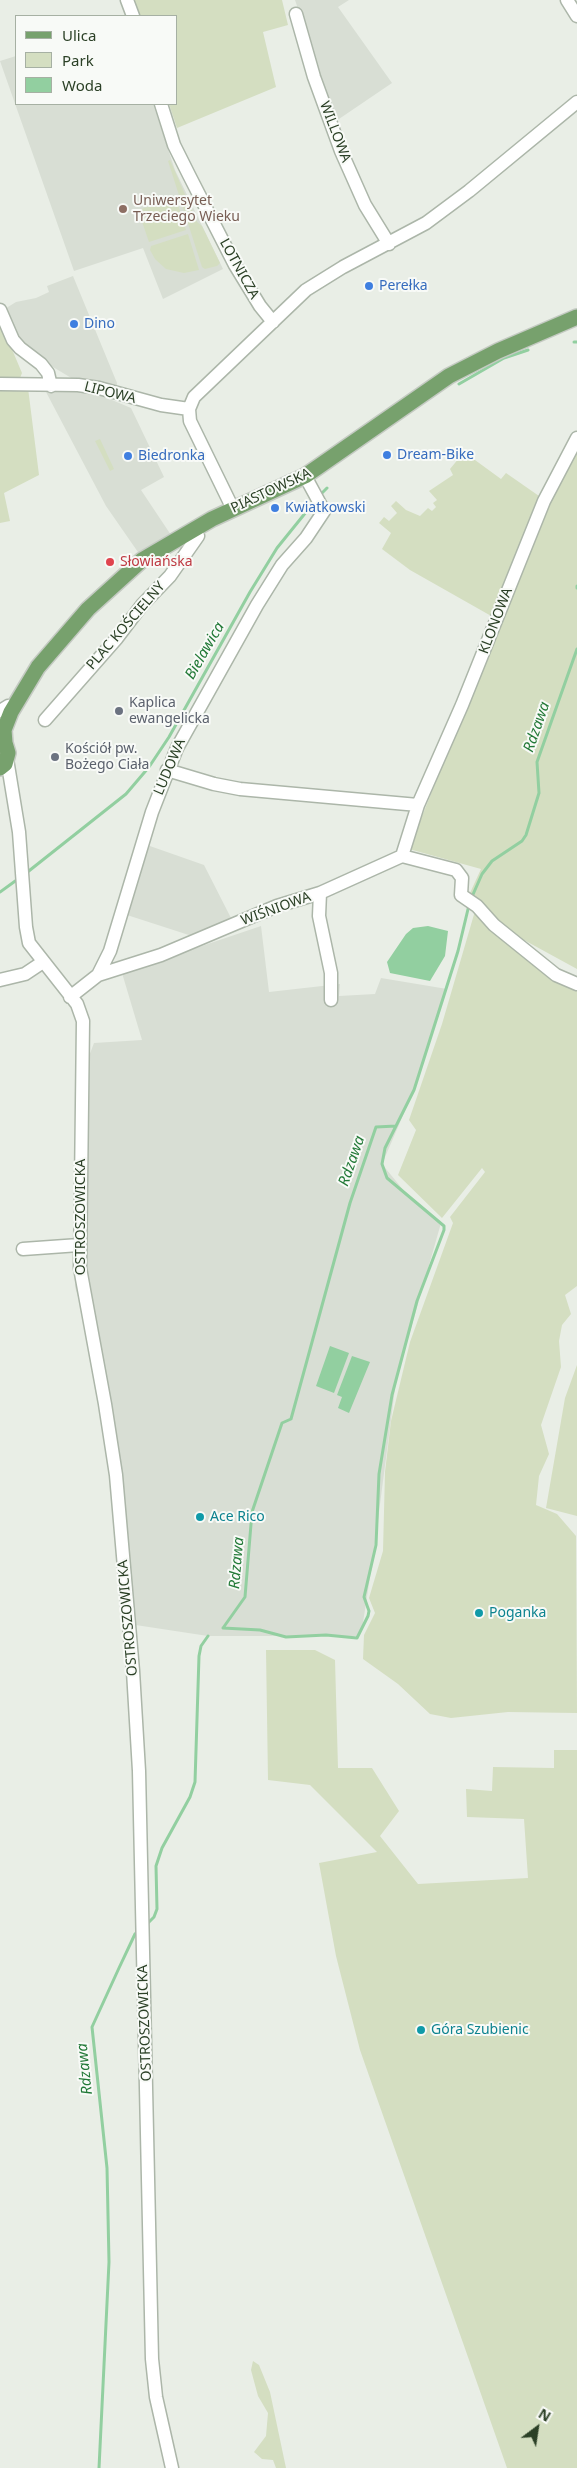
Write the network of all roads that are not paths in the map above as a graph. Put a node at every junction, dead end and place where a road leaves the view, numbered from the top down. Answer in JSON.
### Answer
{"nodes":[{"id":1,"x":127,"y":0,"type":"edge"},
{"id":2,"x":567,"y":0,"type":"edge"},
{"id":3,"x":296,"y":14,"type":"dead end"},
{"id":4,"x":133,"y":15,"type":"edge"},
{"id":5,"x":577,"y":16,"type":"edge"},
{"id":6,"x":577,"y":102,"type":"edge"},
{"id":7,"x":161,"y":105,"type":"edge"},
{"id":8,"x":389,"y":244,"type":"junction"},
{"id":9,"x":0,"y":310,"type":"edge"},
{"id":10,"x":577,"y":317,"type":"edge"},
{"id":11,"x":273,"y":322,"type":"junction"},
{"id":12,"x":0,"y":384,"type":"edge"},
{"id":13,"x":52,"y":386,"type":"junction"},
{"id":14,"x":189,"y":409,"type":"junction"},
{"id":15,"x":577,"y":438,"type":"edge"},
{"id":16,"x":305,"y":476,"type":"junction"},
{"id":17,"x":233,"y":509,"type":"junction"},
{"id":18,"x":195,"y":528,"type":"junction"},
{"id":19,"x":22,"y":690,"type":"junction"},
{"id":20,"x":3,"y":712,"type":"edge"},
{"id":21,"x":45,"y":720,"type":"dead end"},
{"id":22,"x":3,"y":741,"type":"edge"},
{"id":23,"x":4,"y":763,"type":"edge"},
{"id":24,"x":167,"y":770,"type":"junction"},
{"id":25,"x":0,"y":777,"type":"edge"},
{"id":26,"x":11,"y":789,"type":"junction"},
{"id":27,"x":418,"y":805,"type":"junction"},
{"id":28,"x":402,"y":856,"type":"junction"},
{"id":29,"x":320,"y":892,"type":"junction"},
{"id":30,"x":44,"y":962,"type":"junction"},
{"id":31,"x":98,"y":975,"type":"junction"},
{"id":32,"x":0,"y":980,"type":"edge"},
{"id":33,"x":577,"y":984,"type":"edge"},
{"id":34,"x":70,"y":997,"type":"junction"},
{"id":35,"x":331,"y":1000,"type":"dead end"},
{"id":36,"x":79,"y":1245,"type":"junction"},
{"id":37,"x":23,"y":1249,"type":"dead end"},
{"id":38,"x":172,"y":2468,"type":"edge"}],
"edges":[{"from":1,"to":4,"type":"street"},
{"from":2,"to":5,"type":"street"},
{"from":3,"to":8,"type":"street","name":"WILLOWA"},
{"from":6,"to":8,"type":"street"},
{"from":7,"to":11,"type":"street","name":"LOTNICZA"},
{"from":8,"to":11,"type":"street"},
{"from":9,"to":13,"type":"street"},
{"from":10,"to":16,"type":"main road","name":"PIASTOWSKA"},
{"from":11,"to":14,"type":"street"},
{"from":12,"to":13,"type":"street","name":"LIPOWA"},
{"from":13,"to":14,"type":"street","name":"LIPOWA"},
{"from":14,"to":17,"type":"street"},
{"from":15,"to":27,"type":"street","name":"KLONOWA"},
{"from":16,"to":17,"type":"main road","name":"PIASTOWSKA"},
{"from":16,"to":24,"type":"street","name":"LUDOWA"},
{"from":17,"to":18,"type":"main road","name":"PIASTOWSKA"},
{"from":18,"to":19,"type":"main road","name":"PIASTOWSKA"},
{"from":18,"to":21,"type":"street","name":"PLAC KOŚCIELNY"},
{"from":19,"to":20,"type":"main road","name":"PIASTOWSKA"},
{"from":19,"to":22,"type":"main road","name":"PIASTOWSKA"},
{"from":22,"to":23,"type":"main road","name":"PIASTOWSKA"},
{"from":23,"to":26,"type":"street","name":"OSTROSZOWICKA"},
{"from":24,"to":27,"type":"street"},
{"from":24,"to":31,"type":"street","name":"LUDOWA"},
{"from":25,"to":26,"type":"street"},
{"from":26,"to":30,"type":"street","name":"OSTROSZOWICKA"},
{"from":27,"to":28,"type":"street","name":"KLONOWA"},
{"from":28,"to":29,"type":"street","name":"WIŚNIOWA"},
{"from":28,"to":33,"type":"street"},
{"from":29,"to":31,"type":"street","name":"WIŚNIOWA"},
{"from":29,"to":35,"type":"street"},
{"from":30,"to":32,"type":"street"},
{"from":30,"to":34,"type":"street","name":"OSTROSZOWICKA"},
{"from":31,"to":34,"type":"street","name":"WIŚNIOWA"},
{"from":34,"to":36,"type":"street","name":"OSTROSZOWICKA"},
{"from":36,"to":37,"type":"street"},
{"from":36,"to":38,"type":"street","name":"OSTROSZOWICKA"}]}
